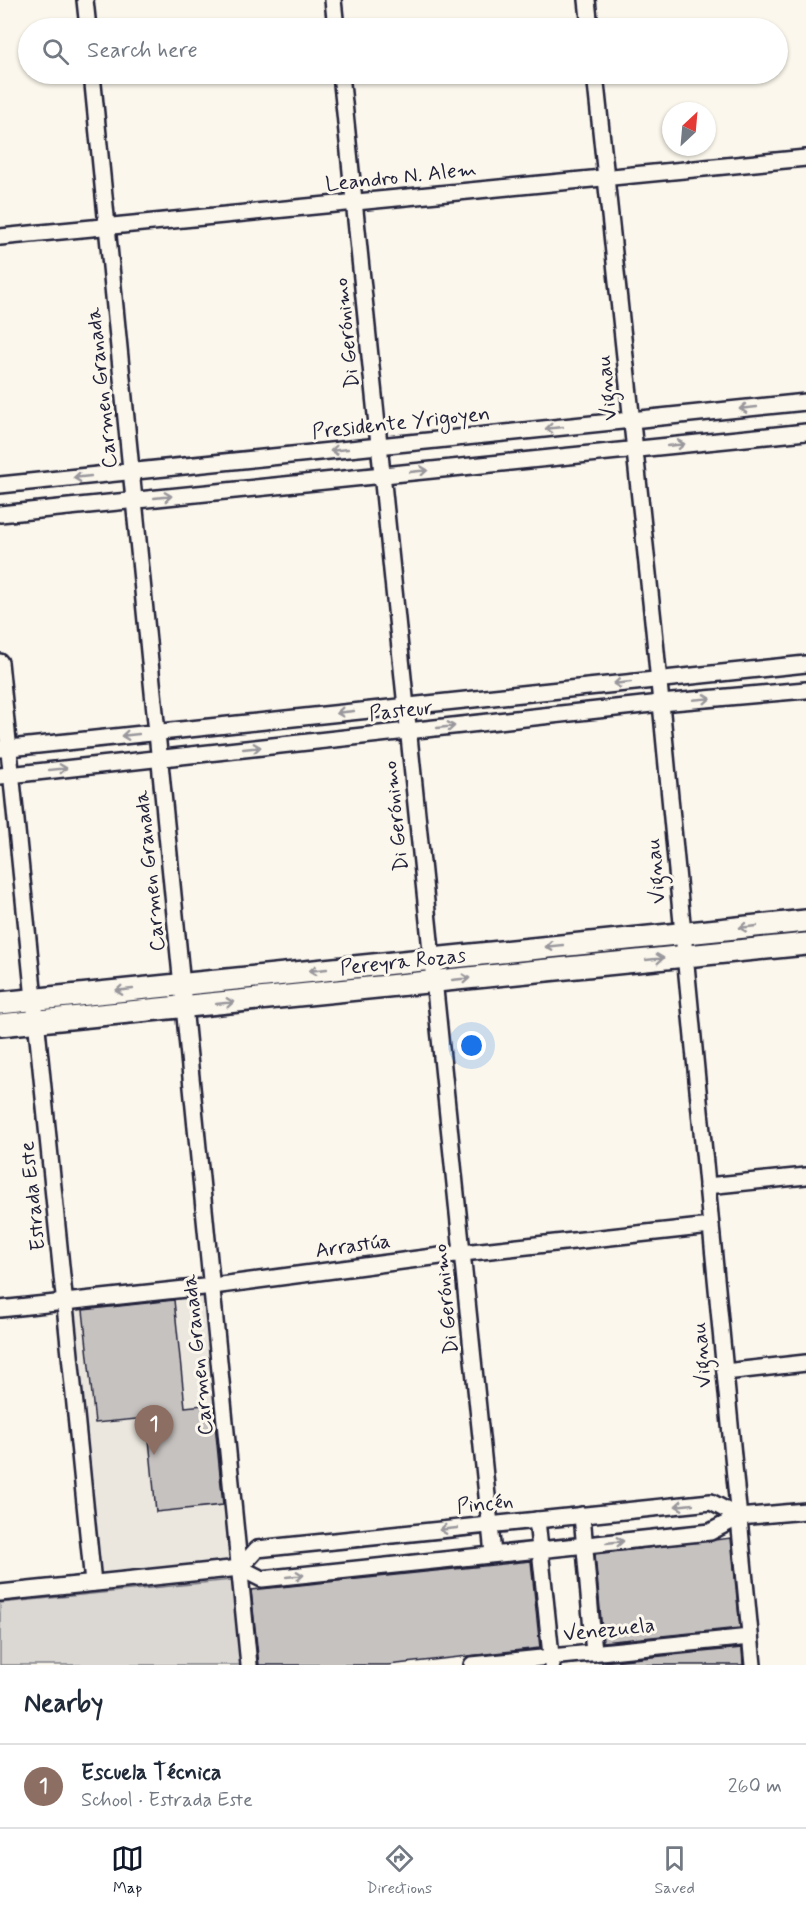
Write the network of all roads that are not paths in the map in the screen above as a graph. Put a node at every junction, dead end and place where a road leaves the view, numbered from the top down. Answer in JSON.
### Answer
{"nodes":[{"id":1,"x":85,"y":0,"type":"edge"},
{"id":2,"x":333,"y":0,"type":"edge"},
{"id":3,"x":587,"y":0,"type":"edge"},
{"id":4,"x":87,"y":18,"type":"edge"},
{"id":5,"x":335,"y":18,"type":"edge"},
{"id":6,"x":589,"y":18,"type":"edge"},
{"id":7,"x":93,"y":84,"type":"edge"},
{"id":8,"x":342,"y":84,"type":"edge"},
{"id":9,"x":596,"y":84,"type":"edge"},
{"id":10,"x":806,"y":158,"type":"edge"},
{"id":11,"x":606,"y":178,"type":"junction"},
{"id":12,"x":354,"y":202,"type":"junction"},
{"id":13,"x":107,"y":227,"type":"junction"},
{"id":14,"x":0,"y":237,"type":"edge"},
{"id":15,"x":806,"y":402,"type":"edge"},
{"id":16,"x":632,"y":420,"type":"junction"},
{"id":17,"x":806,"y":432,"type":"edge"},
{"id":18,"x":380,"y":446,"type":"junction"},
{"id":19,"x":635,"y":449,"type":"junction"},
{"id":20,"x":132,"y":472,"type":"junction"},
{"id":21,"x":382,"y":475,"type":"junction"},
{"id":22,"x":0,"y":485,"type":"edge"},
{"id":23,"x":134,"y":500,"type":"junction"},
{"id":24,"x":0,"y":514,"type":"edge"},
{"id":25,"x":0,"y":662,"type":"edge"},
{"id":26,"x":806,"y":664,"type":"edge"},
{"id":27,"x":658,"y":679,"type":"junction"},
{"id":28,"x":806,"y":690,"type":"edge"},
{"id":29,"x":661,"y":703,"type":"junction"},
{"id":30,"x":406,"y":706,"type":"junction"},
{"id":31,"x":409,"y":731,"type":"junction"},
{"id":32,"x":157,"y":732,"type":"junction"},
{"id":33,"x":4,"y":749,"type":"edge"},
{"id":34,"x":160,"y":758,"type":"junction"},
{"id":35,"x":6,"y":775,"type":"edge"},
{"id":36,"x":806,"y":921,"type":"edge"},
{"id":37,"x":683,"y":933,"type":"junction"},
{"id":38,"x":806,"y":944,"type":"edge"},
{"id":39,"x":685,"y":956,"type":"junction"},
{"id":40,"x":432,"y":959,"type":"junction"},
{"id":41,"x":434,"y":982,"type":"junction"},
{"id":42,"x":182,"y":984,"type":"junction"},
{"id":43,"x":34,"y":999,"type":"junction"},
{"id":44,"x":0,"y":1003,"type":"edge"},
{"id":45,"x":185,"y":1007,"type":"junction"},
{"id":46,"x":36,"y":1022,"type":"junction"},
{"id":47,"x":0,"y":1026,"type":"edge"},
{"id":48,"x":806,"y":1176,"type":"edge"},
{"id":49,"x":707,"y":1186,"type":"junction"},
{"id":50,"x":711,"y":1226,"type":"junction"},
{"id":51,"x":462,"y":1253,"type":"junction"},
{"id":52,"x":213,"y":1286,"type":"junction"},
{"id":53,"x":64,"y":1302,"type":"junction"},
{"id":54,"x":0,"y":1309,"type":"edge"},
{"id":55,"x":806,"y":1363,"type":"edge"},
{"id":56,"x":725,"y":1372,"type":"junction"},
{"id":57,"x":806,"y":1511,"type":"edge"},
{"id":58,"x":582,"y":1515,"type":"junction"},
{"id":59,"x":739,"y":1517,"type":"junction"},
{"id":60,"x":537,"y":1520,"type":"junction"},
{"id":61,"x":490,"y":1525,"type":"junction"},
{"id":62,"x":584,"y":1545,"type":"junction"},
{"id":63,"x":540,"y":1549,"type":"junction"},
{"id":64,"x":493,"y":1554,"type":"junction"},
{"id":65,"x":240,"y":1568,"type":"junction"},
{"id":66,"x":93,"y":1583,"type":"junction"},
{"id":67,"x":0,"y":1593,"type":"edge"},
{"id":68,"x":750,"y":1637,"type":"junction"},
{"id":69,"x":594,"y":1653,"type":"junction"},
{"id":70,"x":552,"y":1661,"type":"edge"},
{"id":71,"x":249,"y":1665,"type":"edge"},
{"id":72,"x":472,"y":1665,"type":"edge"},
{"id":73,"x":753,"y":1665,"type":"edge"}],
"edges":[{"from":1,"to":4,"type":"street"},
{"from":2,"to":5,"type":"street"},
{"from":3,"to":6,"type":"street"},
{"from":7,"to":13,"type":"street","name":"Carmen Granada"},
{"from":8,"to":12,"type":"street","name":"Di Gerónimo"},
{"from":9,"to":11,"type":"street","name":"Vignau"},
{"from":10,"to":11,"type":"street","name":"Leandro N. Alem"},
{"from":11,"to":12,"type":"street","name":"Leandro N. Alem"},
{"from":11,"to":16,"type":"street","name":"Vignau"},
{"from":12,"to":13,"type":"street","name":"Leandro N. Alem"},
{"from":12,"to":18,"type":"street","name":"Di Gerónimo"},
{"from":13,"to":14,"type":"street","name":"Leandro N. Alem"},
{"from":13,"to":20,"type":"street","name":"Carmen Granada"},
{"from":15,"to":16,"type":"street","name":"Presidente Yrigoyen","one_way":true},
{"from":16,"to":18,"type":"street","name":"Presidente Yrigoyen","one_way":true},
{"from":16,"to":19,"type":"street","name":"Vignau"},
{"from":19,"to":17,"type":"street","one_way":true},
{"from":18,"to":20,"type":"street","name":"Presidente Yrigoyen","one_way":true},
{"from":18,"to":21,"type":"street","name":"Di Gerónimo"},
{"from":21,"to":19,"type":"street","one_way":true},
{"from":19,"to":27,"type":"street","name":"Vignau"},
{"from":20,"to":22,"type":"street","name":"Presidente Yrigoyen","one_way":true},
{"from":20,"to":23,"type":"street","name":"Carmen Granada"},
{"from":23,"to":21,"type":"street","one_way":true},
{"from":21,"to":30,"type":"street","name":"Di Gerónimo"},
{"from":23,"to":24,"type":"street"},
{"from":23,"to":32,"type":"street","name":"Carmen Granada"},
{"from":25,"to":33,"type":"street","name":"Estrada Este"},
{"from":26,"to":27,"type":"street","name":"Pasteur"},
{"from":27,"to":29,"type":"street","name":"Vignau"},
{"from":27,"to":30,"type":"street","name":"Pasteur","one_way":true},
{"from":29,"to":28,"type":"street","name":"Pasteur","one_way":true},
{"from":31,"to":29,"type":"street","name":"Pasteur","one_way":true},
{"from":29,"to":37,"type":"street","name":"Vignau"},
{"from":30,"to":31,"type":"street","name":"Di Gerónimo"},
{"from":30,"to":32,"type":"street","name":"Pasteur","one_way":true},
{"from":34,"to":31,"type":"street","name":"Pasteur","one_way":true},
{"from":31,"to":40,"type":"street","name":"Di Gerónimo"},
{"from":32,"to":33,"type":"street","name":"Pasteur","one_way":true},
{"from":32,"to":34,"type":"street","name":"Carmen Granada"},
{"from":33,"to":35,"type":"street","name":"Estrada Este"},
{"from":35,"to":34,"type":"street","name":"Pasteur","one_way":true},
{"from":34,"to":42,"type":"street","name":"Carmen Granada"},
{"from":35,"to":43,"type":"street","name":"Estrada Este"},
{"from":36,"to":37,"type":"street","name":"Pereyra Rozas","one_way":true},
{"from":37,"to":39,"type":"street","name":"Vignau"},
{"from":37,"to":40,"type":"street","name":"Pereyra Rozas","one_way":true},
{"from":38,"to":39,"type":"street","name":"Pereyra Rozas"},
{"from":41,"to":39,"type":"street","name":"Pereyra Rozas","one_way":true},
{"from":39,"to":49,"type":"street","name":"Vignau"},
{"from":40,"to":41,"type":"street","name":"Di Gerónimo"},
{"from":40,"to":42,"type":"street","name":"Pereyra Rozas","one_way":true},
{"from":45,"to":41,"type":"street","name":"Pereyra Rozas","one_way":true},
{"from":41,"to":51,"type":"street","name":"Di Gerónimo"},
{"from":42,"to":43,"type":"street","name":"Pereyra Rozas","one_way":true},
{"from":42,"to":45,"type":"street","name":"Carmen Granada"},
{"from":43,"to":44,"type":"street","name":"Pereyra Rozas"},
{"from":43,"to":46,"type":"street","name":"Estrada Este"},
{"from":45,"to":46,"type":"street","name":"Pereyra Rozas"},
{"from":45,"to":52,"type":"street","name":"Carmen Granada"},
{"from":46,"to":47,"type":"street","name":"Pereyra Rozas"},
{"from":46,"to":53,"type":"street","name":"Estrada Este"},
{"from":48,"to":49,"type":"street"},
{"from":49,"to":50,"type":"street","name":"Vignau"},
{"from":50,"to":51,"type":"street","name":"Arrastúa"},
{"from":50,"to":56,"type":"street","name":"Vignau"},
{"from":51,"to":52,"type":"street","name":"Arrastúa"},
{"from":51,"to":61,"type":"street","name":"Di Gerónimo"},
{"from":52,"to":53,"type":"street","name":"Arrastúa"},
{"from":52,"to":65,"type":"street","name":"Carmen Granada"},
{"from":53,"to":54,"type":"street","name":"Arrastúa"},
{"from":53,"to":66,"type":"street","name":"Estrada Este"},
{"from":55,"to":56,"type":"street"},
{"from":56,"to":59,"type":"street","name":"Vignau"},
{"from":57,"to":59,"type":"street"},
{"from":59,"to":58,"type":"street","name":"Pincén","one_way":true},
{"from":58,"to":60,"type":"street","name":"Pincén"},
{"from":58,"to":62,"type":"street"},
{"from":62,"to":59,"type":"street","one_way":true},
{"from":59,"to":68,"type":"street","name":"Vignau"},
{"from":60,"to":61,"type":"street","name":"Pincén"},
{"from":60,"to":63,"type":"street"},
{"from":61,"to":64,"type":"street","name":"Di Gerónimo"},
{"from":61,"to":65,"type":"street","name":"Pincén","one_way":true},
{"from":62,"to":63,"type":"street"},
{"from":62,"to":69,"type":"street"},
{"from":63,"to":64,"type":"street"},
{"from":63,"to":70,"type":"street"},
{"from":65,"to":64,"type":"street","one_way":true},
{"from":65,"to":66,"type":"street"},
{"from":65,"to":71,"type":"street","name":"Carmen Granada"},
{"from":66,"to":67,"type":"street"},
{"from":68,"to":69,"type":"street","name":"Venezuela"},
{"from":68,"to":73,"type":"street","name":"Vignau"},
{"from":69,"to":70,"type":"street","name":"Venezuela"},
{"from":70,"to":72,"type":"street","name":"Venezuela"}]}
